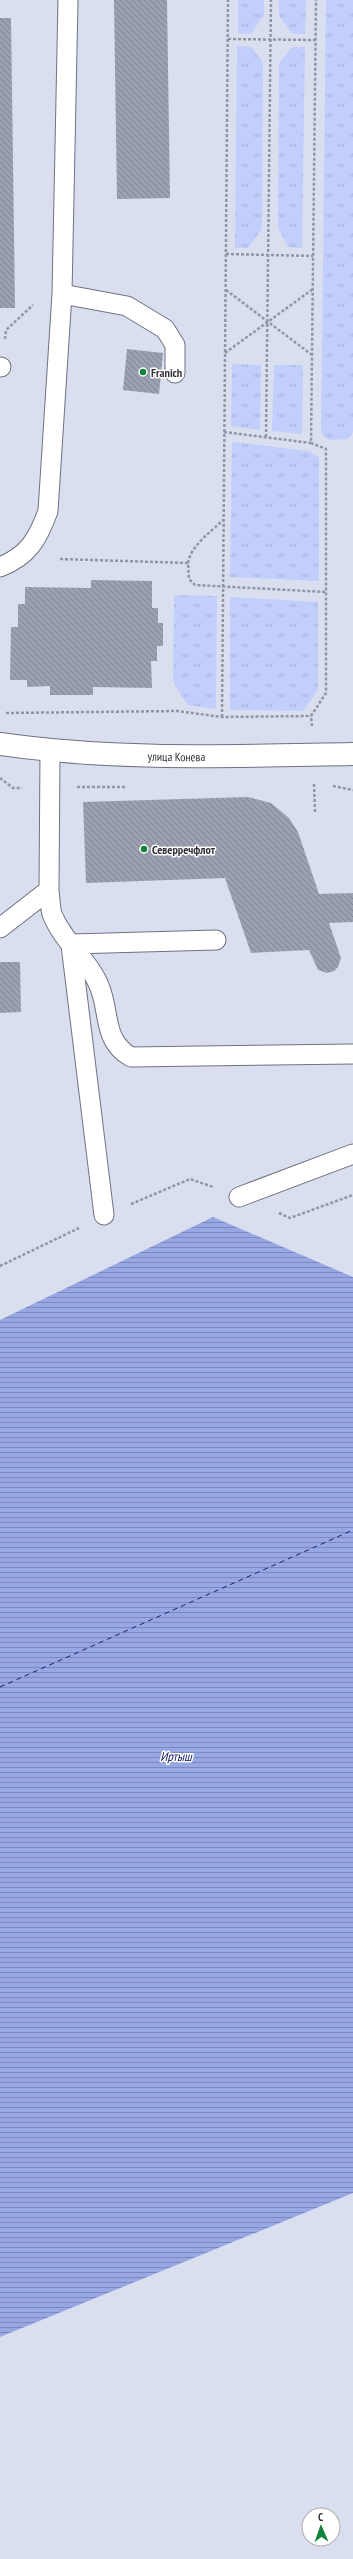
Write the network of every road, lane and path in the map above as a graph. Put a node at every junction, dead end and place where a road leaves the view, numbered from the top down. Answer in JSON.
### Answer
{"nodes":[{"id":1,"x":68,"y":0,"type":"edge"},
{"id":2,"x":228,"y":0,"type":"edge"},
{"id":3,"x":271,"y":0,"type":"edge"},
{"id":4,"x":316,"y":0,"type":"edge"},
{"id":5,"x":228,"y":39,"type":"junction"},
{"id":6,"x":270,"y":40,"type":"junction"},
{"id":7,"x":315,"y":40,"type":"junction"},
{"id":8,"x":226,"y":254,"type":"junction"},
{"id":9,"x":268,"y":255,"type":"junction"},
{"id":10,"x":313,"y":256,"type":"junction"},
{"id":11,"x":313,"y":289,"type":"junction"},
{"id":12,"x":226,"y":290,"type":"junction"},
{"id":13,"x":62,"y":294,"type":"junction"},
{"id":14,"x":268,"y":321,"type":"junction"},
{"id":15,"x":225,"y":353,"type":"junction"},
{"id":16,"x":312,"y":355,"type":"junction"},
{"id":17,"x":0,"y":367,"type":"edge"},
{"id":18,"x":175,"y":373,"type":"dead end"},
{"id":19,"x":224,"y":432,"type":"junction"},
{"id":20,"x":266,"y":437,"type":"junction"},
{"id":21,"x":311,"y":443,"type":"junction"},
{"id":22,"x":224,"y":519,"type":"junction"},
{"id":23,"x":60,"y":559,"type":"dead end"},
{"id":24,"x":188,"y":564,"type":"junction"},
{"id":25,"x":0,"y":567,"type":"edge"},
{"id":26,"x":223,"y":586,"type":"junction"},
{"id":27,"x":326,"y":592,"type":"junction"},
{"id":28,"x":0,"y":713,"type":"edge"},
{"id":29,"x":222,"y":716,"type":"junction"},
{"id":30,"x":0,"y":744,"type":"edge"},
{"id":31,"x":50,"y":752,"type":"junction"},
{"id":32,"x":353,"y":754,"type":"edge"},
{"id":33,"x":49,"y":890,"type":"junction"},
{"id":34,"x":0,"y":928,"type":"edge"},
{"id":35,"x":216,"y":940,"type":"dead end"},
{"id":36,"x":71,"y":944,"type":"junction"},
{"id":37,"x":353,"y":1054,"type":"edge"},
{"id":38,"x":353,"y":1154,"type":"edge"},
{"id":39,"x":238,"y":1197,"type":"dead end"},
{"id":40,"x":104,"y":1215,"type":"dead end"}],
"edges":[{"from":1,"to":13,"type":"lane"},
{"from":2,"to":5,"type":"path"},
{"from":3,"to":6,"type":"path"},
{"from":4,"to":7,"type":"path"},
{"from":5,"to":6,"type":"path"},
{"from":5,"to":8,"type":"path"},
{"from":6,"to":7,"type":"path"},
{"from":6,"to":9,"type":"path"},
{"from":7,"to":10,"type":"path"},
{"from":8,"to":9,"type":"path"},
{"from":8,"to":12,"type":"path"},
{"from":9,"to":10,"type":"path"},
{"from":9,"to":14,"type":"path"},
{"from":10,"to":11,"type":"path"},
{"from":11,"to":14,"type":"path"},
{"from":11,"to":16,"type":"path"},
{"from":12,"to":14,"type":"path"},
{"from":12,"to":15,"type":"path"},
{"from":13,"to":17,"type":"path"},
{"from":13,"to":18,"type":"lane"},
{"from":13,"to":25,"type":"lane"},
{"from":14,"to":15,"type":"path"},
{"from":14,"to":16,"type":"path"},
{"from":14,"to":20,"type":"path"},
{"from":15,"to":19,"type":"path"},
{"from":16,"to":21,"type":"path"},
{"from":19,"to":20,"type":"path"},
{"from":19,"to":22,"type":"path"},
{"from":20,"to":21,"type":"path"},
{"from":21,"to":27,"type":"path"},
{"from":22,"to":24,"type":"path"},
{"from":22,"to":26,"type":"path"},
{"from":23,"to":24,"type":"path"},
{"from":24,"to":26,"type":"path"},
{"from":26,"to":27,"type":"path"},
{"from":26,"to":29,"type":"path"},
{"from":27,"to":29,"type":"path"},
{"from":28,"to":29,"type":"path"},
{"from":30,"to":31,"type":"street","name":"улица Конева"},
{"from":31,"to":32,"type":"street","name":"улица Конева"},
{"from":31,"to":33,"type":"lane"},
{"from":33,"to":34,"type":"lane"},
{"from":33,"to":36,"type":"lane"},
{"from":35,"to":36,"type":"lane"},
{"from":36,"to":37,"type":"lane"},
{"from":36,"to":40,"type":"lane"},
{"from":38,"to":39,"type":"lane"}]}
